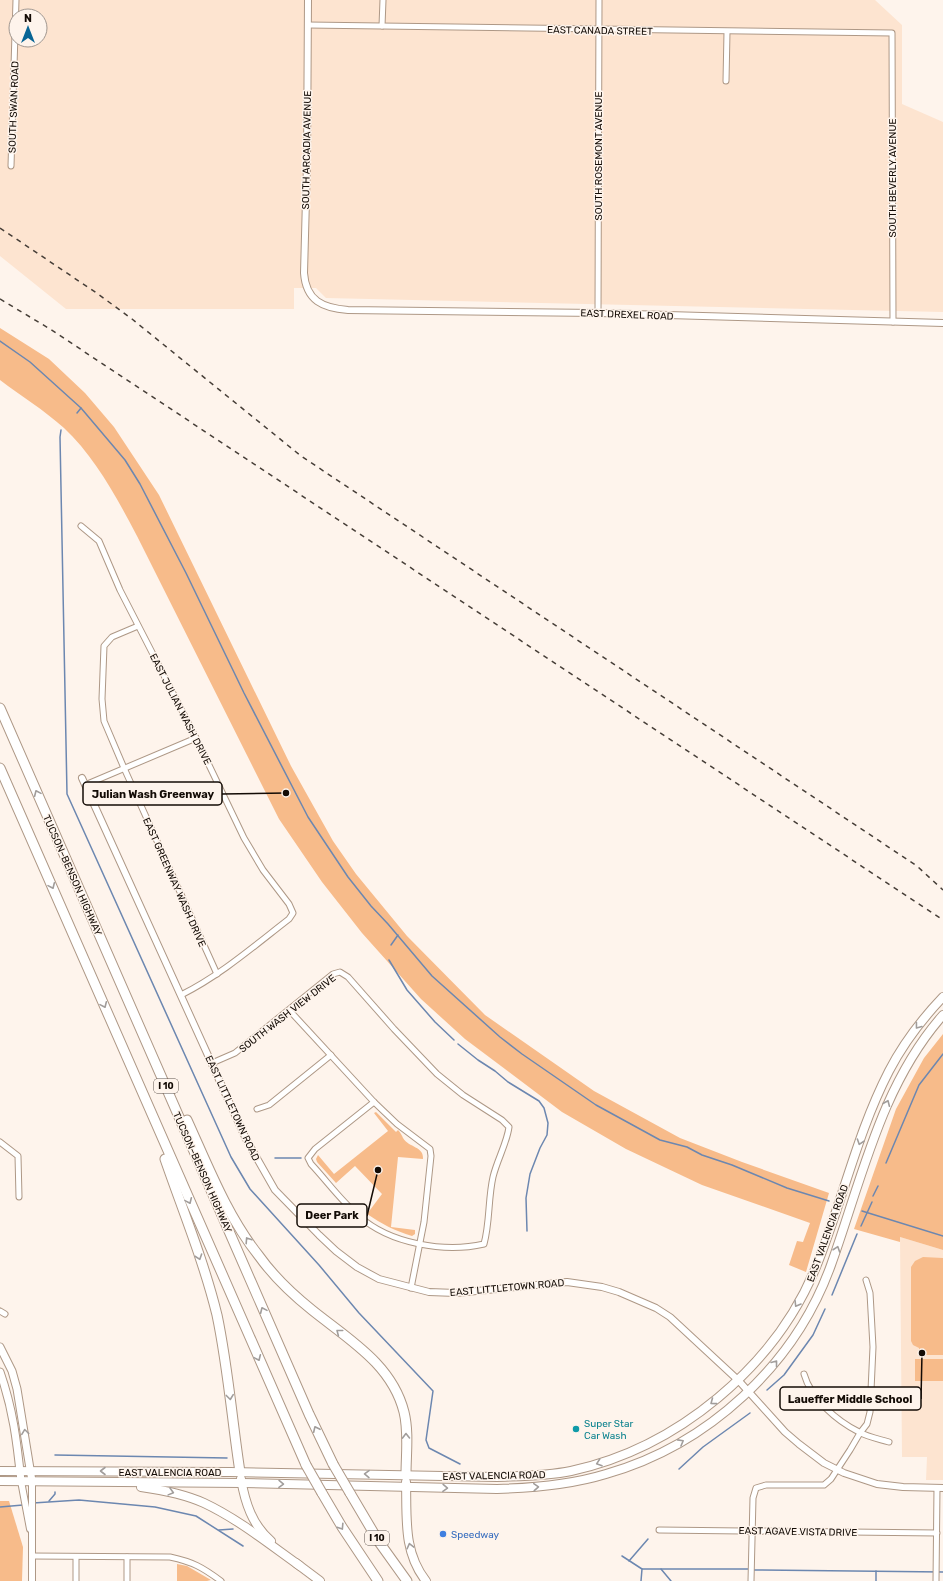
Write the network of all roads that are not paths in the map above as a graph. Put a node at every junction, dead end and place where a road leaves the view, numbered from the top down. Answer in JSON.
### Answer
{"nodes":[{"id":1,"x":16,"y":0,"type":"edge"},
{"id":2,"x":308,"y":0,"type":"edge"},
{"id":3,"x":383,"y":0,"type":"edge"},
{"id":4,"x":599,"y":0,"type":"edge"},
{"id":5,"x":308,"y":26,"type":"junction"},
{"id":6,"x":382,"y":26,"type":"junction"},
{"id":7,"x":598,"y":30,"type":"junction"},
{"id":8,"x":727,"y":32,"type":"junction"},
{"id":9,"x":892,"y":33,"type":"joint"},
{"id":10,"x":726,"y":81,"type":"dead end"},
{"id":11,"x":11,"y":166,"type":"dead end"},
{"id":12,"x":313,"y":298,"type":"joint"},
{"id":13,"x":598,"y":313,"type":"junction"},
{"id":14,"x":893,"y":322,"type":"junction"},
{"id":15,"x":943,"y":323,"type":"edge"},
{"id":16,"x":81,"y":526,"type":"dead end"},
{"id":17,"x":138,"y":626,"type":"junction"},
{"id":18,"x":0,"y":708,"type":"edge"},
{"id":19,"x":196,"y":738,"type":"junction"},
{"id":20,"x":0,"y":768,"type":"edge"},
{"id":21,"x":124,"y":768,"type":"junction"},
{"id":22,"x":82,"y":778,"type":"dead end"},
{"id":23,"x":85,"y":785,"type":"junction"},
{"id":24,"x":104,"y":947,"type":"junction"},
{"id":25,"x":217,"y":974,"type":"junction"},
{"id":26,"x":181,"y":995,"type":"junction"},
{"id":27,"x":943,"y":996,"type":"edge"},
{"id":28,"x":290,"y":1010,"type":"junction"},
{"id":29,"x":943,"y":1015,"type":"edge"},
{"id":30,"x":331,"y":1056,"type":"junction"},
{"id":31,"x":212,"y":1063,"type":"junction"},
{"id":32,"x":140,"y":1088,"type":"junction"},
{"id":33,"x":374,"y":1102,"type":"junction"},
{"id":34,"x":257,"y":1109,"type":"dead end"},
{"id":35,"x":0,"y":1142,"type":"edge"},
{"id":36,"x":19,"y":1197,"type":"dead end"},
{"id":37,"x":419,"y":1244,"type":"junction"},
{"id":38,"x":866,"y":1280,"type":"dead end"},
{"id":39,"x":411,"y":1288,"type":"junction"},
{"id":40,"x":0,"y":1311,"type":"edge"},
{"id":41,"x":5,"y":1314,"type":"dead end"},
{"id":42,"x":0,"y":1347,"type":"edge"},
{"id":43,"x":0,"y":1372,"type":"edge"},
{"id":44,"x":804,"y":1374,"type":"dead end"},
{"id":45,"x":738,"y":1381,"type":"junction"},
{"id":46,"x":749,"y":1391,"type":"junction"},
{"id":47,"x":860,"y":1432,"type":"junction"},
{"id":48,"x":889,"y":1442,"type":"dead end"},
{"id":49,"x":837,"y":1470,"type":"junction"},
{"id":50,"x":0,"y":1471,"type":"edge"},
{"id":51,"x":20,"y":1471,"type":"junction"},
{"id":52,"x":31,"y":1471,"type":"junction"},
{"id":53,"x":240,"y":1472,"type":"junction"},
{"id":54,"x":406,"y":1475,"type":"junction"},
{"id":55,"x":21,"y":1481,"type":"junction"},
{"id":56,"x":32,"y":1481,"type":"junction"},
{"id":57,"x":0,"y":1482,"type":"edge"},
{"id":58,"x":105,"y":1483,"type":"junction"},
{"id":59,"x":242,"y":1483,"type":"junction"},
{"id":60,"x":406,"y":1487,"type":"junction"},
{"id":61,"x":940,"y":1488,"type":"edge"},
{"id":62,"x":659,"y":1530,"type":"dead end"},
{"id":63,"x":752,"y":1530,"type":"junction"},
{"id":64,"x":936,"y":1533,"type":"junction"},
{"id":65,"x":32,"y":1542,"type":"junction"},
{"id":66,"x":32,"y":1556,"type":"junction"},
{"id":67,"x":76,"y":1557,"type":"junction"},
{"id":68,"x":127,"y":1557,"type":"junction"},
{"id":69,"x":300,"y":1566,"type":"junction"},
{"id":70,"x":32,"y":1581,"type":"edge"},
{"id":71,"x":76,"y":1581,"type":"edge"},
{"id":72,"x":127,"y":1581,"type":"edge"},
{"id":73,"x":221,"y":1581,"type":"edge"},
{"id":74,"x":320,"y":1581,"type":"edge"},
{"id":75,"x":378,"y":1581,"type":"edge"},
{"id":76,"x":407,"y":1581,"type":"edge"},
{"id":77,"x":426,"y":1581,"type":"edge"},
{"id":78,"x":751,"y":1581,"type":"edge"},
{"id":79,"x":936,"y":1581,"type":"edge"}],
"edges":[{"from":1,"to":11,"type":"street","name":"SOUTH SWAN ROAD"},
{"from":2,"to":5,"type":"street","name":"SOUTH ARCADIA AVENUE"},
{"from":3,"to":6,"type":"street"},
{"from":4,"to":7,"type":"street","name":"SOUTH ROSEMONT AVENUE"},
{"from":5,"to":6,"type":"street","name":"EAST CANADA STREET"},
{"from":5,"to":12,"type":"street","name":"SOUTH ARCADIA AVENUE"},
{"from":6,"to":7,"type":"street","name":"EAST CANADA STREET"},
{"from":7,"to":8,"type":"street","name":"EAST CANADA STREET"},
{"from":7,"to":13,"type":"street","name":"SOUTH ROSEMONT AVENUE"},
{"from":8,"to":9,"type":"street","name":"EAST CANADA STREET"},
{"from":8,"to":10,"type":"street"},
{"from":9,"to":14,"type":"street","name":"SOUTH BEVERLY AVENUE"},
{"from":12,"to":13,"type":"street","name":"EAST DREXEL ROAD"},
{"from":13,"to":14,"type":"street","name":"EAST DREXEL ROAD"},
{"from":14,"to":15,"type":"street","name":"EAST DREXEL ROAD"},
{"from":16,"to":17,"type":"street","name":"EAST JULIAN WASH DRIVE"},
{"from":17,"to":19,"type":"street","name":"EAST JULIAN WASH DRIVE"},
{"from":17,"to":21,"type":"street","name":"EAST GREENWAY WASH DRIVE"},
{"from":24,"to":18,"type":"highway","name":"TUCSON–BENSON HIGHWAY","number":"I 10","one_way":true},
{"from":19,"to":21,"type":"street"},
{"from":19,"to":25,"type":"street","name":"EAST JULIAN WASH DRIVE"},
{"from":20,"to":32,"type":"highway","number":"I 10","one_way":true},
{"from":21,"to":23,"type":"street"},
{"from":21,"to":25,"type":"street","name":"EAST GREENWAY WASH DRIVE"},
{"from":22,"to":23,"type":"street","name":"EAST LITTLETOWN ROAD"},
{"from":23,"to":26,"type":"street","name":"EAST LITTLETOWN ROAD"},
{"from":54,"to":24,"type":"highway","one_way":true},
{"from":76,"to":24,"type":"highway","name":"TUCSON–BENSON HIGHWAY","number":"I 10","one_way":true,"bridge":true},
{"from":25,"to":26,"type":"street"},
{"from":26,"to":31,"type":"street","name":"EAST LITTLETOWN ROAD"},
{"from":27,"to":45,"type":"main road","name":"EAST VALENCIA ROAD","one_way":true},
{"from":28,"to":30,"type":"street"},
{"from":28,"to":31,"type":"street","name":"SOUTH WASH VIEW DRIVE"},
{"from":28,"to":37,"type":"street","name":"SOUTH WASH VIEW DRIVE"},
{"from":46,"to":29,"type":"main road","name":"EAST VALENCIA ROAD","one_way":true},
{"from":30,"to":33,"type":"street"},
{"from":30,"to":34,"type":"street"},
{"from":31,"to":39,"type":"street","name":"EAST LITTLETOWN ROAD"},
{"from":32,"to":53,"type":"highway","one_way":true},
{"from":32,"to":75,"type":"highway","number":"I 10","one_way":true,"bridge":true},
{"from":33,"to":37,"type":"street"},
{"from":33,"to":37,"type":"street"},
{"from":35,"to":36,"type":"street"},
{"from":37,"to":39,"type":"street"},
{"from":38,"to":47,"type":"street"},
{"from":39,"to":45,"type":"street","name":"EAST LITTLETOWN ROAD"},
{"from":40,"to":41,"type":"street"},
{"from":52,"to":42,"type":"main road","one_way":true},
{"from":43,"to":51,"type":"main road"},
{"from":44,"to":47,"type":"street"},
{"from":45,"to":46,"type":"street","name":"EAST LITTLETOWN ROAD"},
{"from":45,"to":54,"type":"main road","name":"EAST VALENCIA ROAD","one_way":true},
{"from":46,"to":49,"type":"street","name":"EAST LITTLETOWN ROAD"},
{"from":60,"to":46,"type":"main road","name":"EAST VALENCIA ROAD","one_way":true},
{"from":47,"to":48,"type":"street"},
{"from":47,"to":49,"type":"street"},
{"from":49,"to":61,"type":"street","name":"EAST LITTLETOWN ROAD"},
{"from":49,"to":63,"type":"street"},
{"from":50,"to":51,"type":"main road","name":"EAST VALENCIA ROAD"},
{"from":51,"to":52,"type":"main road","name":"EAST VALENCIA ROAD"},
{"from":51,"to":55,"type":"main road"},
{"from":53,"to":52,"type":"main road","name":"EAST VALENCIA ROAD","one_way":true},
{"from":52,"to":56,"type":"main road"},
{"from":54,"to":53,"type":"main road","name":"EAST VALENCIA ROAD","one_way":true},
{"from":53,"to":59,"type":"main road"},
{"from":54,"to":60,"type":"main road"},
{"from":55,"to":56,"type":"main road","name":"EAST VALENCIA ROAD"},
{"from":55,"to":57,"type":"main road","name":"EAST VALENCIA ROAD"},
{"from":55,"to":65,"type":"street"},
{"from":56,"to":58,"type":"main road","name":"EAST VALENCIA ROAD"},
{"from":56,"to":65,"type":"street"},
{"from":58,"to":59,"type":"main road","name":"EAST VALENCIA ROAD"},
{"from":58,"to":69,"type":"main road","one_way":true},
{"from":59,"to":60,"type":"main road","name":"EAST VALENCIA ROAD","one_way":true},
{"from":59,"to":69,"type":"main road"},
{"from":77,"to":60,"type":"main road","one_way":true},
{"from":61,"to":64,"type":"street"},
{"from":62,"to":63,"type":"street","name":"EAST AGAVE VISTA DRIVE"},
{"from":63,"to":64,"type":"street","name":"EAST AGAVE VISTA DRIVE"},
{"from":63,"to":78,"type":"street"},
{"from":64,"to":79,"type":"street"},
{"from":65,"to":66,"type":"street"},
{"from":66,"to":67,"type":"street"},
{"from":66,"to":70,"type":"street"},
{"from":67,"to":68,"type":"street"},
{"from":67,"to":71,"type":"street"},
{"from":68,"to":72,"type":"street"},
{"from":68,"to":73,"type":"street"},
{"from":69,"to":74,"type":"main road"}]}
